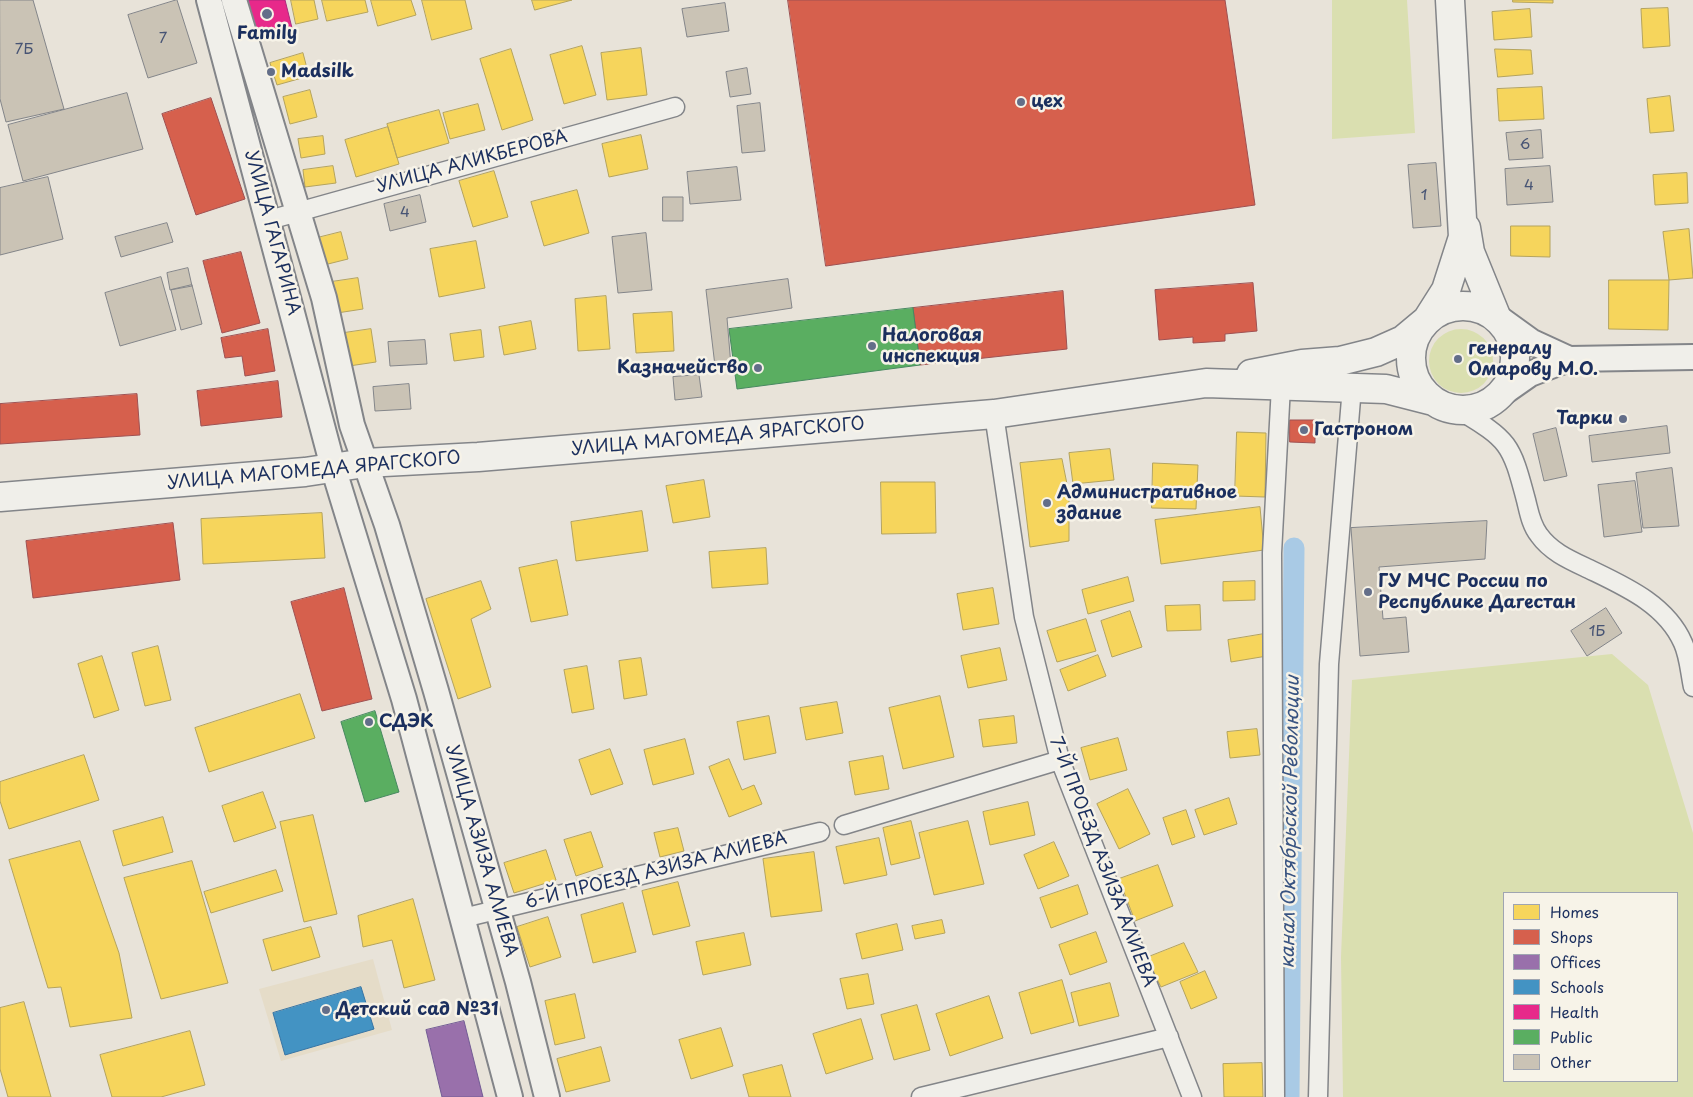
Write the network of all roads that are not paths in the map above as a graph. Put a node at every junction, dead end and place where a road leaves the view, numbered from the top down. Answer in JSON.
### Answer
{"nodes":[{"id":1,"x":209,"y":0,"type":"edge"},
{"id":2,"x":234,"y":0,"type":"edge"},
{"id":3,"x":1451,"y":0,"type":"edge"},
{"id":4,"x":675,"y":107,"type":"dead end"},
{"id":5,"x":296,"y":210,"type":"junction"},
{"id":6,"x":269,"y":220,"type":"junction"},
{"id":7,"x":1496,"y":316,"type":"junction"},
{"id":8,"x":1427,"y":320,"type":"junction"},
{"id":9,"x":1693,"y":356,"type":"edge"},
{"id":10,"x":1569,"y":359,"type":"junction"},
{"id":11,"x":1206,"y":383,"type":"junction"},
{"id":12,"x":1280,"y":386,"type":"junction"},
{"id":13,"x":1352,"y":387,"type":"junction"},
{"id":14,"x":1500,"y":395,"type":"junction"},
{"id":15,"x":1433,"y":401,"type":"junction"},
{"id":16,"x":1459,"y":410,"type":"junction"},
{"id":17,"x":994,"y":414,"type":"junction"},
{"id":18,"x":365,"y":463,"type":"junction"},
{"id":19,"x":333,"y":467,"type":"junction"},
{"id":20,"x":0,"y":497,"type":"edge"},
{"id":21,"x":1693,"y":687,"type":"edge"},
{"id":22,"x":1060,"y":760,"type":"junction"},
{"id":23,"x":844,"y":825,"type":"dead end"},
{"id":24,"x":820,"y":832,"type":"dead end"},
{"id":25,"x":497,"y":909,"type":"junction"},
{"id":26,"x":463,"y":918,"type":"junction"},
{"id":27,"x":1169,"y":1037,"type":"junction"},
{"id":28,"x":510,"y":1097,"type":"edge"},
{"id":29,"x":548,"y":1097,"type":"edge"},
{"id":30,"x":922,"y":1097,"type":"edge"},
{"id":31,"x":1192,"y":1097,"type":"edge"},
{"id":32,"x":1275,"y":1097,"type":"edge"},
{"id":33,"x":1318,"y":1097,"type":"edge"}],
"edges":[{"from":1,"to":6,"type":"main road","name":"УЛИЦА ГАГАРИНА"},
{"from":2,"to":5,"type":"main road","name":"УЛИЦА ГАГАРИНА"},
{"from":3,"to":7,"type":"main road"},
{"from":3,"to":8,"type":"main road"},
{"from":4,"to":5,"type":"street","name":"УЛИЦА АЛИКБЕРОВА"},
{"from":5,"to":6,"type":"street","name":"УЛИЦА АЛИКБЕРОВА"},
{"from":5,"to":18,"type":"main road","name":"УЛИЦА ГАГАРИНА"},
{"from":6,"to":19,"type":"main road","name":"УЛИЦА ГАГАРИНА"},
{"from":7,"to":8,"type":"main road"},
{"from":7,"to":10,"type":"main road"},
{"from":7,"to":14,"type":"main road"},
{"from":8,"to":11,"type":"main road"},
{"from":8,"to":15,"type":"main road"},
{"from":9,"to":10,"type":"main road"},
{"from":10,"to":14,"type":"main road"},
{"from":11,"to":12,"type":"main road","name":"УЛИЦА МАГОМЕДА ЯРАГСКОГО"},
{"from":11,"to":17,"type":"main road","name":"УЛИЦА МАГОМЕДА ЯРАГСКОГО"},
{"from":12,"to":13,"type":"main road","name":"УЛИЦА МАГОМЕДА ЯРАГСКОГО"},
{"from":12,"to":32,"type":"street"},
{"from":13,"to":15,"type":"main road","name":"УЛИЦА МАГОМЕДА ЯРАГСКОГО"},
{"from":13,"to":33,"type":"street"},
{"from":14,"to":16,"type":"main road"},
{"from":15,"to":16,"type":"main road"},
{"from":16,"to":21,"type":"street"},
{"from":17,"to":18,"type":"main road","name":"УЛИЦА МАГОМЕДА ЯРАГСКОГО"},
{"from":17,"to":22,"type":"street","name":"7-Й ПРОЕЗД АЗИЗА АЛИЕВА"},
{"from":18,"to":19,"type":"main road","name":"УЛИЦА МАГОМЕДА ЯРАГСКОГО"},
{"from":18,"to":25,"type":"main road","name":"УЛИЦА АЗИЗА АЛИЕВА"},
{"from":19,"to":20,"type":"main road","name":"УЛИЦА МАГОМЕДА ЯРАГСКОГО"},
{"from":19,"to":26,"type":"main road","name":"УЛИЦА АЗИЗА АЛИЕВА"},
{"from":22,"to":23,"type":"street"},
{"from":22,"to":27,"type":"street","name":"7-Й ПРОЕЗД АЗИЗА АЛИЕВА"},
{"from":24,"to":25,"type":"street","name":"6-Й ПРОЕЗД АЗИЗА АЛИЕВА"},
{"from":25,"to":26,"type":"street","name":"6-Й ПРОЕЗД АЗИЗА АЛИЕВА"},
{"from":25,"to":29,"type":"main road","name":"УЛИЦА АЗИЗА АЛИЕВА"},
{"from":26,"to":28,"type":"main road","name":"УЛИЦА АЗИЗА АЛИЕВА"},
{"from":27,"to":30,"type":"street"},
{"from":27,"to":31,"type":"street","name":"7-Й ПРОЕЗД АЗИЗА АЛИЕВА"}]}
